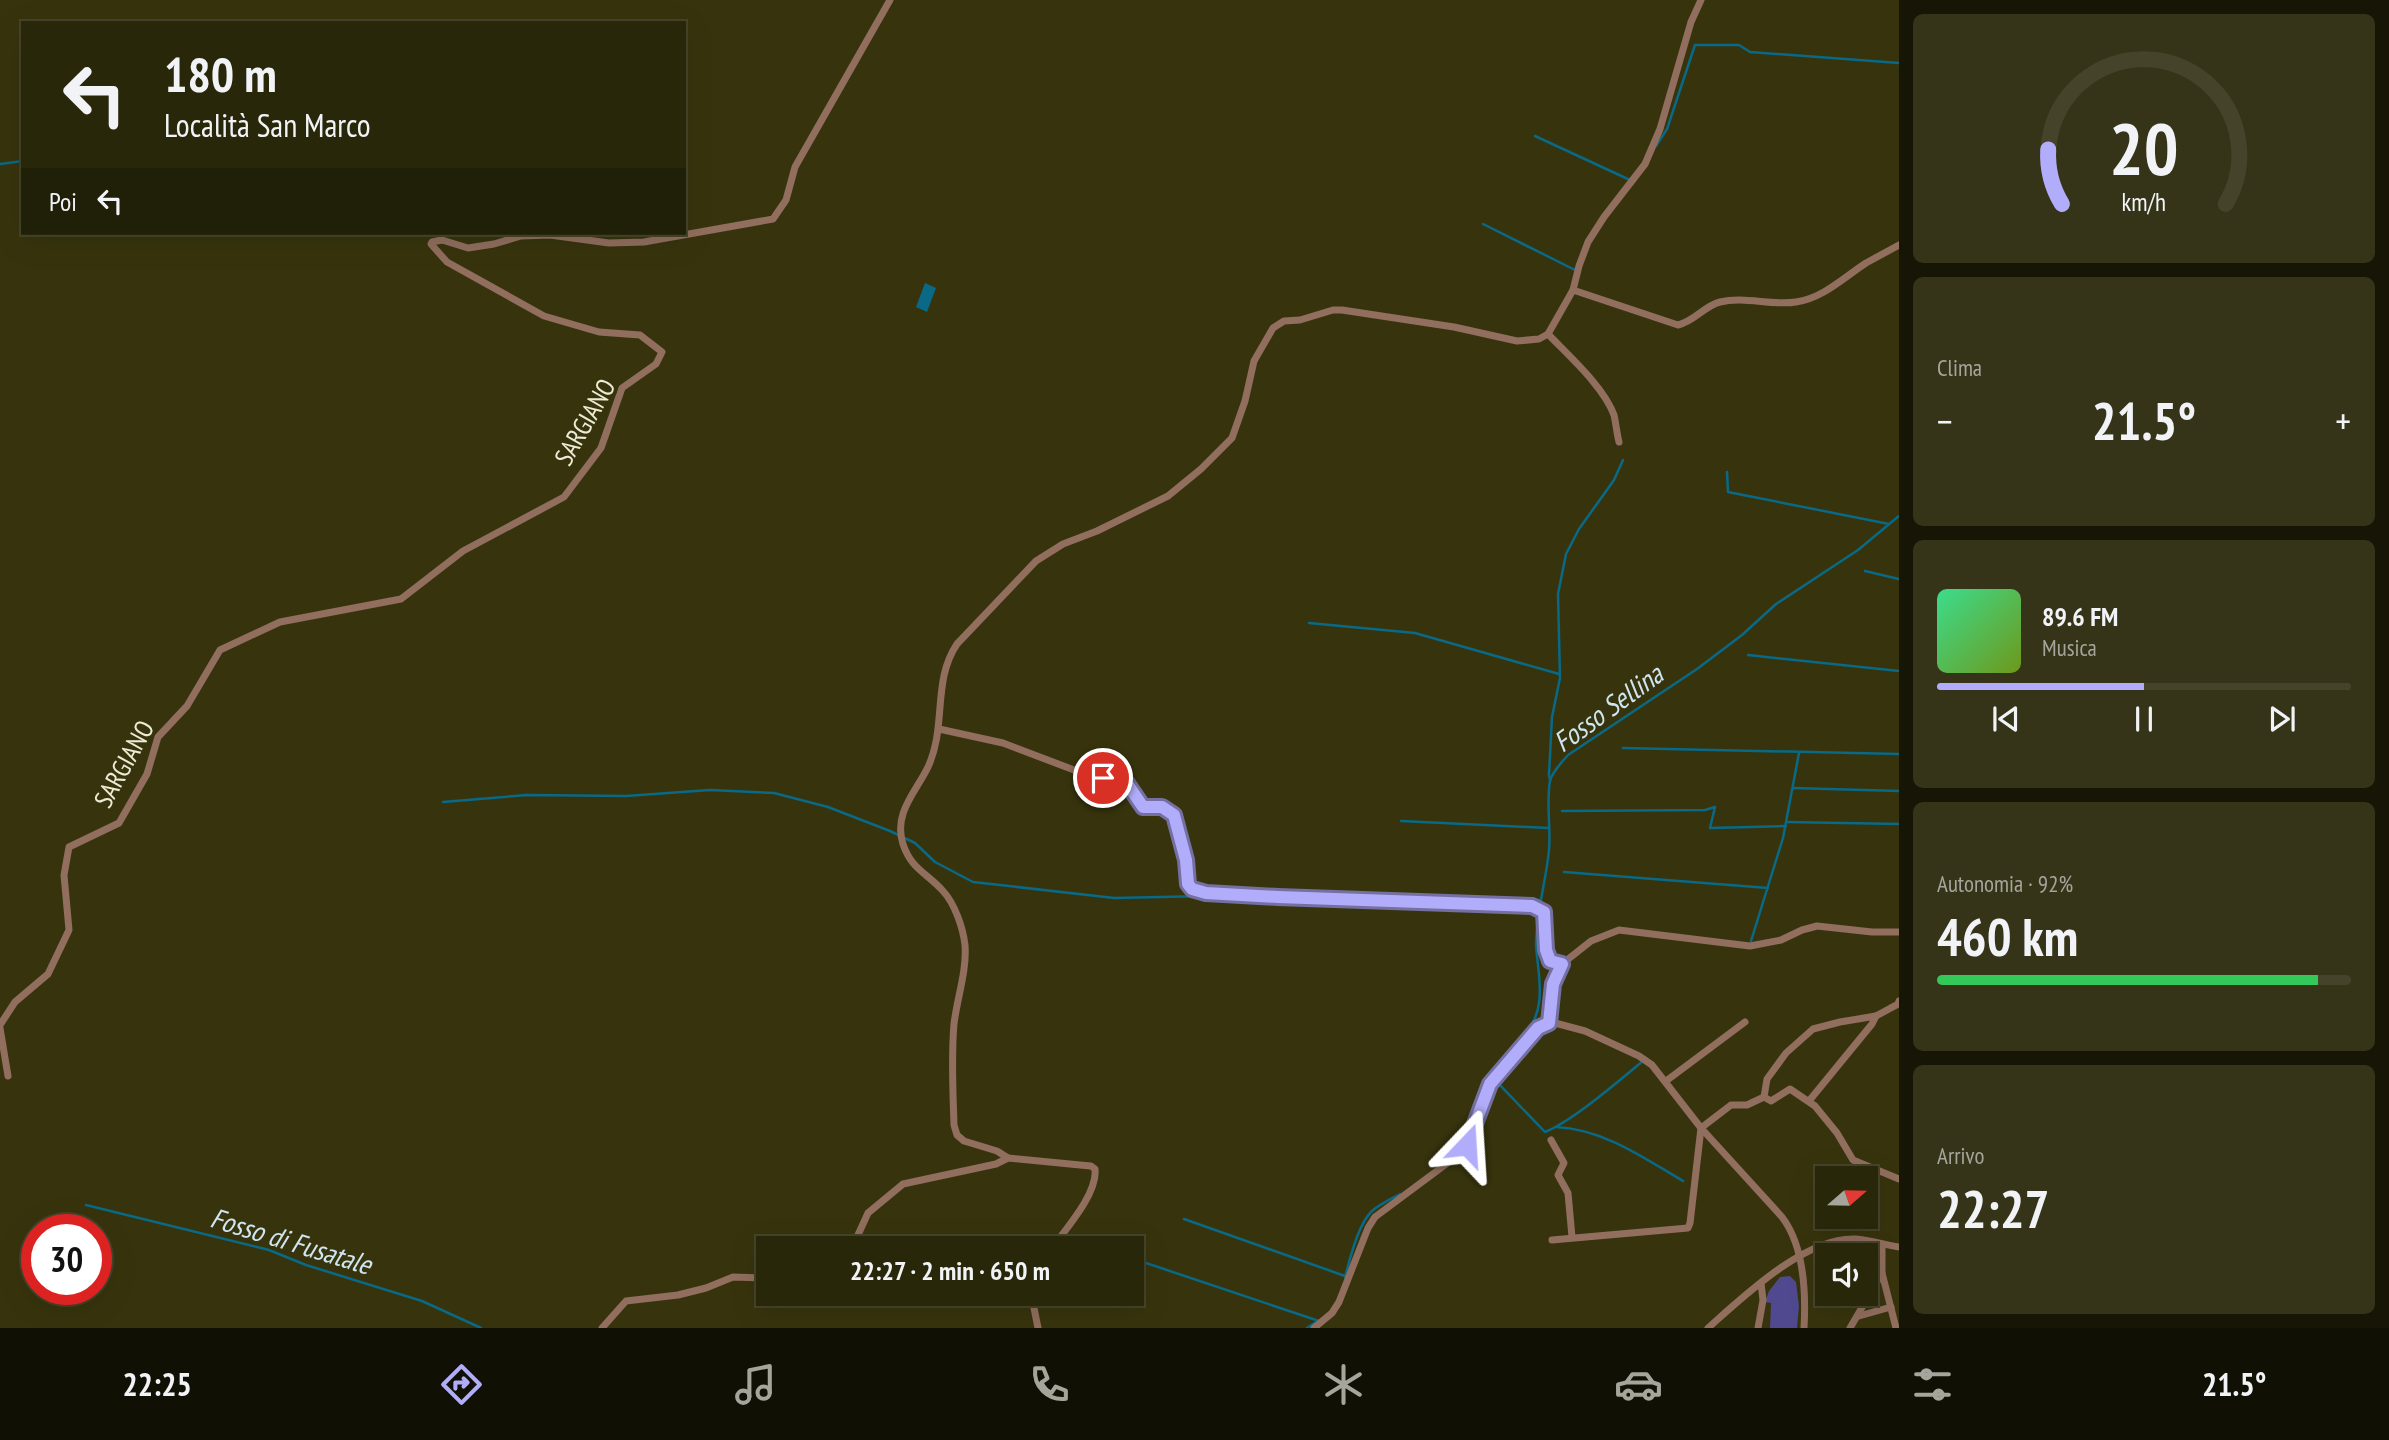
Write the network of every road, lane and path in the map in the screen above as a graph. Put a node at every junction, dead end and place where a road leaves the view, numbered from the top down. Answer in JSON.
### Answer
{"nodes":[{"id":1,"x":890,"y":0,"type":"edge"},
{"id":2,"x":1701,"y":0,"type":"edge"},
{"id":3,"x":550,"y":235,"type":"edge"},
{"id":4,"x":550,"y":235,"type":"edge"},
{"id":5,"x":683,"y":235,"type":"edge"},
{"id":6,"x":686,"y":235,"type":"edge"},
{"id":7,"x":1899,"y":245,"type":"edge"},
{"id":8,"x":1573,"y":290,"type":"junction"},
{"id":9,"x":1548,"y":334,"type":"junction"},
{"id":10,"x":1619,"y":442,"type":"dead end"},
{"id":11,"x":939,"y":729,"type":"junction"},
{"id":12,"x":1899,"y":932,"type":"edge"},
{"id":13,"x":1562,"y":964,"type":"junction"},
{"id":14,"x":1899,"y":1001,"type":"edge"},
{"id":15,"x":1875,"y":1016,"type":"junction"},
{"id":16,"x":1745,"y":1022,"type":"dead end"},
{"id":17,"x":1549,"y":1023,"type":"junction"},
{"id":18,"x":0,"y":1026,"type":"edge"},
{"id":19,"x":8,"y":1076,"type":"dead end"},
{"id":20,"x":1666,"y":1080,"type":"junction"},
{"id":21,"x":1764,"y":1097,"type":"junction"},
{"id":22,"x":1809,"y":1101,"type":"junction"},
{"id":23,"x":1701,"y":1128,"type":"junction"},
{"id":24,"x":1551,"y":1140,"type":"dead end"},
{"id":25,"x":1007,"y":1158,"type":"junction"},
{"id":26,"x":1899,"y":1180,"type":"edge"},
{"id":27,"x":857,"y":1236,"type":"edge"},
{"id":28,"x":1060,"y":1236,"type":"edge"},
{"id":29,"x":1572,"y":1237,"type":"junction"},
{"id":30,"x":1552,"y":1240,"type":"dead end"},
{"id":31,"x":1882,"y":1244,"type":"junction"},
{"id":32,"x":1899,"y":1247,"type":"edge"},
{"id":33,"x":1798,"y":1256,"type":"junction"},
{"id":34,"x":1882,"y":1273,"type":"junction"},
{"id":35,"x":756,"y":1278,"type":"edge"},
{"id":36,"x":1761,"y":1283,"type":"junction"},
{"id":37,"x":1034,"y":1306,"type":"edge"},
{"id":38,"x":1891,"y":1307,"type":"junction"},
{"id":39,"x":1859,"y":1316,"type":"junction"},
{"id":40,"x":1852,"y":1327,"type":"edge"},
{"id":41,"x":601,"y":1328,"type":"edge"},
{"id":42,"x":1038,"y":1328,"type":"edge"},
{"id":43,"x":1314,"y":1328,"type":"edge"},
{"id":44,"x":1708,"y":1328,"type":"edge"},
{"id":45,"x":1758,"y":1328,"type":"edge"},
{"id":46,"x":1804,"y":1328,"type":"edge"},
{"id":47,"x":1896,"y":1328,"type":"edge"}],
"edges":[{"from":1,"to":6,"type":"street","name":"SARGIANO"},
{"from":2,"to":8,"type":"street"},
{"from":3,"to":5,"type":"street","name":"SARGIANO"},
{"from":4,"to":18,"type":"street","name":"SARGIANO"},
{"from":7,"to":8,"type":"street"},
{"from":8,"to":9,"type":"street"},
{"from":9,"to":10,"type":"street"},
{"from":9,"to":11,"type":"street"},
{"from":11,"to":13,"type":"street"},
{"from":11,"to":25,"type":"street"},
{"from":12,"to":13,"type":"street"},
{"from":13,"to":17,"type":"street"},
{"from":14,"to":15,"type":"street"},
{"from":15,"to":21,"type":"street"},
{"from":15,"to":22,"type":"street"},
{"from":16,"to":20,"type":"street"},
{"from":17,"to":20,"type":"street"},
{"from":17,"to":43,"type":"street"},
{"from":18,"to":19,"type":"street","name":"SARGIANO"},
{"from":20,"to":23,"type":"street"},
{"from":21,"to":22,"type":"street"},
{"from":21,"to":23,"type":"street"},
{"from":22,"to":26,"type":"street"},
{"from":23,"to":29,"type":"street"},
{"from":23,"to":33,"type":"street"},
{"from":24,"to":29,"type":"street"},
{"from":25,"to":27,"type":"street"},
{"from":25,"to":28,"type":"street"},
{"from":29,"to":30,"type":"street"},
{"from":31,"to":32,"type":"street"},
{"from":31,"to":33,"type":"street"},
{"from":31,"to":34,"type":"street"},
{"from":33,"to":36,"type":"street"},
{"from":33,"to":46,"type":"street"},
{"from":34,"to":38,"type":"street"},
{"from":34,"to":39,"type":"street"},
{"from":35,"to":41,"type":"street"},
{"from":36,"to":44,"type":"street"},
{"from":36,"to":45,"type":"street"},
{"from":37,"to":42,"type":"street"},
{"from":38,"to":39,"type":"street"},
{"from":38,"to":47,"type":"street"},
{"from":39,"to":40,"type":"street"}]}
